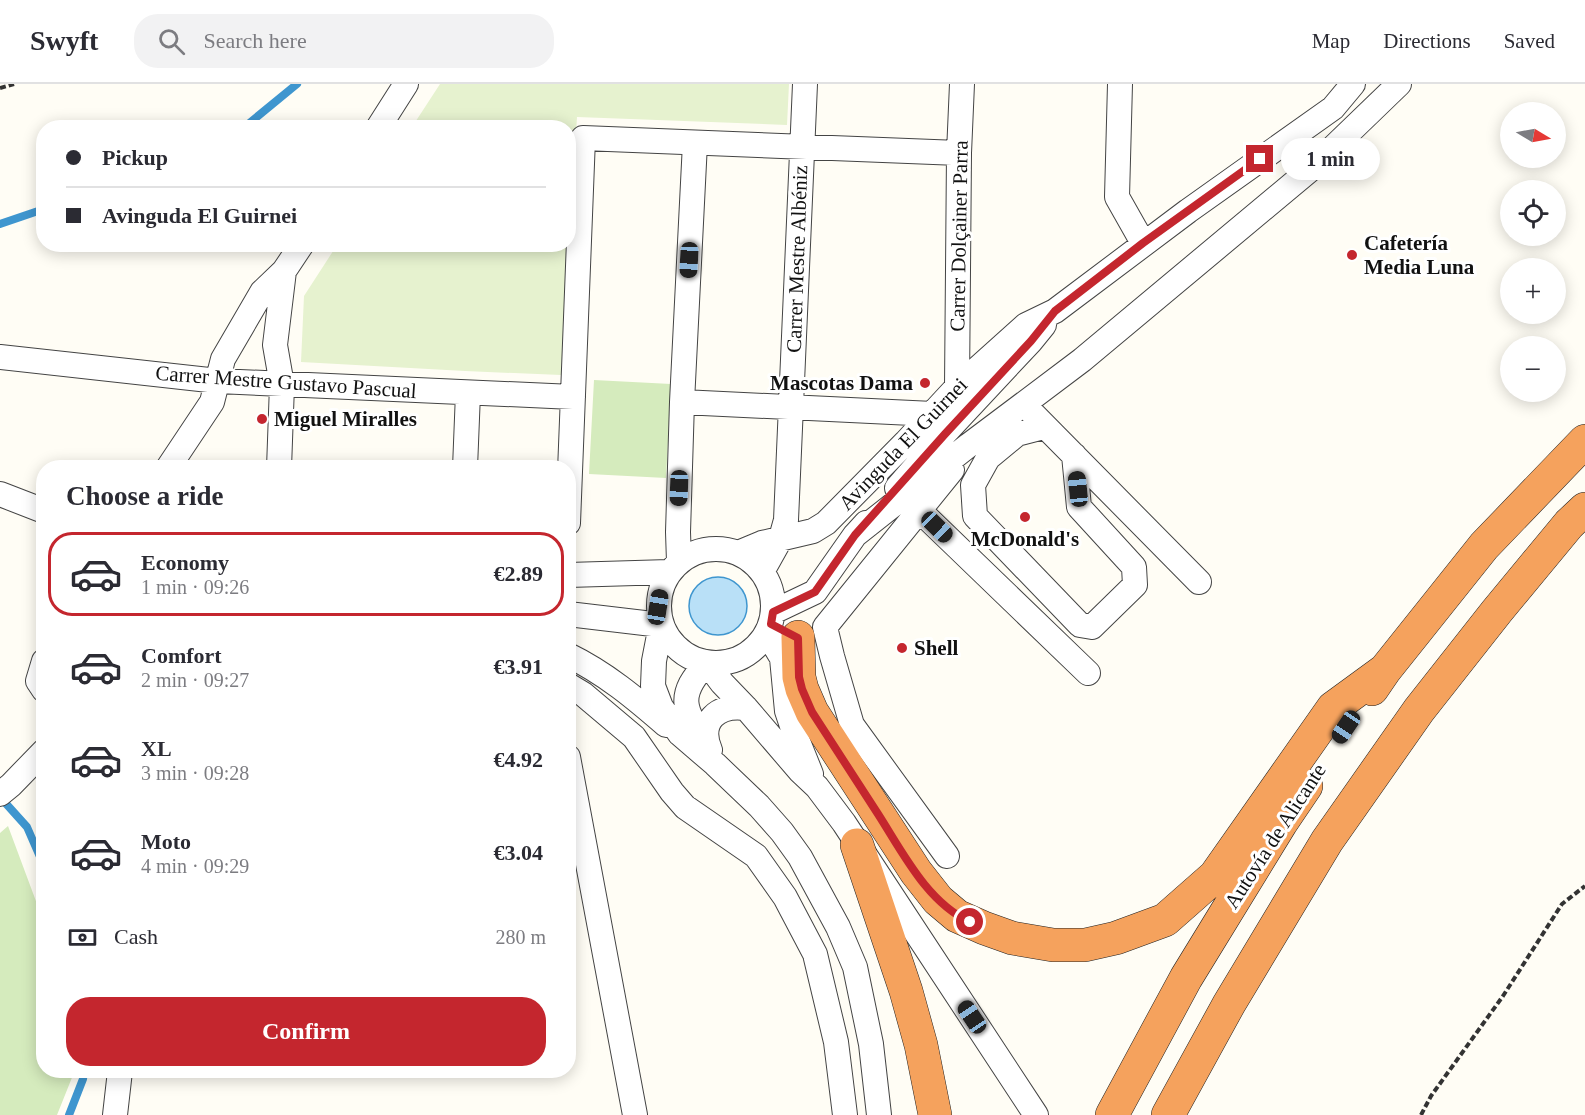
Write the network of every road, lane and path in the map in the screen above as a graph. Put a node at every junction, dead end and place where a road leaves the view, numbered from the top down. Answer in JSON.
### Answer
{"nodes":[{"id":1,"x":14,"y":84,"type":"edge"},
{"id":2,"x":406,"y":84,"type":"edge"},
{"id":3,"x":805,"y":84,"type":"edge"},
{"id":4,"x":962,"y":84,"type":"edge"},
{"id":5,"x":1120,"y":84,"type":"edge"},
{"id":6,"x":1353,"y":84,"type":"edge"},
{"id":7,"x":1399,"y":84,"type":"edge"},
{"id":8,"x":0,"y":88,"type":"edge"},
{"id":9,"x":383,"y":120,"type":"edge"},
{"id":10,"x":694,"y":143,"type":"junction"},
{"id":11,"x":802,"y":147,"type":"junction"},
{"id":12,"x":959,"y":153,"type":"junction"},
{"id":13,"x":1143,"y":243,"type":"junction"},
{"id":14,"x":297,"y":252,"type":"edge"},
{"id":15,"x":284,"y":271,"type":"junction"},
{"id":16,"x":1055,"y":311,"type":"junction"},
{"id":17,"x":0,"y":357,"type":"edge"},
{"id":18,"x":218,"y":381,"type":"junction"},
{"id":19,"x":282,"y":385,"type":"junction"},
{"id":20,"x":957,"y":387,"type":"junction"},
{"id":21,"x":468,"y":393,"type":"junction"},
{"id":22,"x":573,"y":397,"type":"junction"},
{"id":23,"x":682,"y":402,"type":"junction"},
{"id":24,"x":1023,"y":403,"type":"junction"},
{"id":25,"x":791,"y":407,"type":"junction"},
{"id":26,"x":933,"y":414,"type":"junction"},
{"id":27,"x":1044,"y":427,"type":"junction"},
{"id":28,"x":1585,"y":441,"type":"edge"},
{"id":29,"x":1074,"y":455,"type":"junction"},
{"id":30,"x":173,"y":460,"type":"edge"},
{"id":31,"x":279,"y":460,"type":"edge"},
{"id":32,"x":465,"y":460,"type":"edge"},
{"id":33,"x":570,"y":460,"type":"edge"},
{"id":34,"x":937,"y":477,"type":"junction"},
{"id":35,"x":973,"y":485,"type":"junction"},
{"id":36,"x":0,"y":494,"type":"edge"},
{"id":37,"x":36,"y":508,"type":"edge"},
{"id":38,"x":1585,"y":509,"type":"edge"},
{"id":39,"x":920,"y":511,"type":"junction"},
{"id":40,"x":855,"y":535,"type":"junction"},
{"id":41,"x":781,"y":538,"type":"junction"},
{"id":42,"x":738,"y":553,"type":"junction"},
{"id":43,"x":674,"y":567,"type":"junction"},
{"id":44,"x":762,"y":572,"type":"junction"},
{"id":45,"x":576,"y":574,"type":"edge"},
{"id":46,"x":1199,"y":582,"type":"dead end"},
{"id":47,"x":576,"y":615,"type":"edge"},
{"id":48,"x":661,"y":625,"type":"junction"},
{"id":49,"x":787,"y":627,"type":"junction"},
{"id":50,"x":576,"y":659,"type":"edge"},
{"id":51,"x":707,"y":663,"type":"junction"},
{"id":52,"x":1385,"y":670,"type":"junction"},
{"id":53,"x":1088,"y":673,"type":"dead end"},
{"id":54,"x":576,"y":690,"type":"edge"},
{"id":55,"x":746,"y":708,"type":"junction"},
{"id":56,"x":680,"y":734,"type":"junction"},
{"id":57,"x":711,"y":753,"type":"junction"},
{"id":58,"x":36,"y":759,"type":"edge"},
{"id":59,"x":36,"y":774,"type":"edge"},
{"id":60,"x":817,"y":787,"type":"junction"},
{"id":61,"x":6,"y":790,"type":"edge"},
{"id":62,"x":576,"y":801,"type":"edge"},
{"id":63,"x":857,"y":845,"type":"junction"},
{"id":64,"x":947,"y":855,"type":"dead end"},
{"id":65,"x":1585,"y":886,"type":"edge"},
{"id":66,"x":119,"y":1078,"type":"edge"},
{"id":67,"x":115,"y":1115,"type":"edge"},
{"id":68,"x":635,"y":1115,"type":"edge"},
{"id":69,"x":845,"y":1115,"type":"edge"},
{"id":70,"x":879,"y":1115,"type":"edge"},
{"id":71,"x":935,"y":1115,"type":"edge"},
{"id":72,"x":1036,"y":1115,"type":"edge"},
{"id":73,"x":1112,"y":1115,"type":"edge"},
{"id":74,"x":1168,"y":1115,"type":"edge"},
{"id":75,"x":1421,"y":1115,"type":"edge"}],
"edges":[{"from":1,"to":8,"type":"path"},
{"from":2,"to":9,"type":"street"},
{"from":3,"to":11,"type":"street","name":"Carrer Mestre Albéniz"},
{"from":4,"to":12,"type":"street","name":"Carrer Dolçainer Parra"},
{"from":5,"to":13,"type":"street"},
{"from":6,"to":13,"type":"street","name":"Avinguda El Guirnei"},
{"from":7,"to":24,"type":"street"},
{"from":10,"to":11,"type":"street"},
{"from":10,"to":22,"type":"street"},
{"from":10,"to":23,"type":"street"},
{"from":11,"to":12,"type":"street"},
{"from":11,"to":25,"type":"street","name":"Carrer Mestre Albéniz"},
{"from":12,"to":20,"type":"street","name":"Carrer Dolçainer Parra"},
{"from":13,"to":16,"type":"street","name":"Avinguda El Guirnei"},
{"from":14,"to":15,"type":"street"},
{"from":15,"to":18,"type":"street"},
{"from":15,"to":19,"type":"street"},
{"from":16,"to":20,"type":"street","name":"Avinguda El Guirnei"},
{"from":16,"to":40,"type":"street","name":"Avinguda El Guirnei"},
{"from":17,"to":18,"type":"street","name":"Carrer Mestre Gustavo Pascual"},
{"from":18,"to":19,"type":"street","name":"Carrer Mestre Gustavo Pascual"},
{"from":18,"to":30,"type":"street"},
{"from":19,"to":21,"type":"street","name":"Carrer Mestre Gustavo Pascual"},
{"from":19,"to":31,"type":"street"},
{"from":20,"to":26,"type":"street","name":"Avinguda El Guirnei"},
{"from":21,"to":22,"type":"street","name":"Carrer Mestre Gustavo Pascual"},
{"from":21,"to":32,"type":"street"},
{"from":22,"to":33,"type":"street"},
{"from":23,"to":25,"type":"street"},
{"from":23,"to":43,"type":"street"},
{"from":24,"to":27,"type":"street"},
{"from":24,"to":34,"type":"street"},
{"from":25,"to":26,"type":"street"},
{"from":25,"to":41,"type":"street","name":"Carrer Mestre Albéniz"},
{"from":26,"to":41,"type":"street","name":"Avinguda El Guirnei"},
{"from":27,"to":29,"type":"street"},
{"from":27,"to":35,"type":"street"},
{"from":28,"to":52,"type":"highway","name":"Autovía de Alicante"},
{"from":29,"to":35,"type":"street"},
{"from":29,"to":46,"type":"street"},
{"from":34,"to":35,"type":"street"},
{"from":34,"to":39,"type":"street"},
{"from":34,"to":40,"type":"street"},
{"from":36,"to":37,"type":"street"},
{"from":38,"to":74,"type":"highway"},
{"from":39,"to":49,"type":"street"},
{"from":39,"to":53,"type":"street"},
{"from":40,"to":49,"type":"street","name":"Avinguda El Guirnei"},
{"from":41,"to":42,"type":"street","name":"Avinguda El Guirnei"},
{"from":41,"to":44,"type":"street","name":"Carrer Mestre Albéniz"},
{"from":42,"to":43,"type":"street"},
{"from":42,"to":44,"type":"street"},
{"from":43,"to":45,"type":"street"},
{"from":43,"to":48,"type":"street"},
{"from":44,"to":49,"type":"street"},
{"from":47,"to":48,"type":"street"},
{"from":48,"to":51,"type":"street"},
{"from":48,"to":56,"type":"street"},
{"from":49,"to":51,"type":"street"},
{"from":49,"to":52,"type":"highway"},
{"from":49,"to":60,"type":"street"},
{"from":49,"to":64,"type":"street"},
{"from":50,"to":56,"type":"street"},
{"from":51,"to":55,"type":"street"},
{"from":51,"to":57,"type":"street"},
{"from":52,"to":73,"type":"highway","name":"Autovía de Alicante"},
{"from":54,"to":69,"type":"street"},
{"from":55,"to":57,"type":"street"},
{"from":55,"to":60,"type":"street"},
{"from":56,"to":57,"type":"street"},
{"from":57,"to":70,"type":"street"},
{"from":58,"to":61,"type":"street"},
{"from":59,"to":61,"type":"street"},
{"from":60,"to":63,"type":"street"},
{"from":62,"to":68,"type":"street"},
{"from":63,"to":71,"type":"highway"},
{"from":63,"to":72,"type":"street"},
{"from":65,"to":75,"type":"path"},
{"from":66,"to":67,"type":"street"}]}
